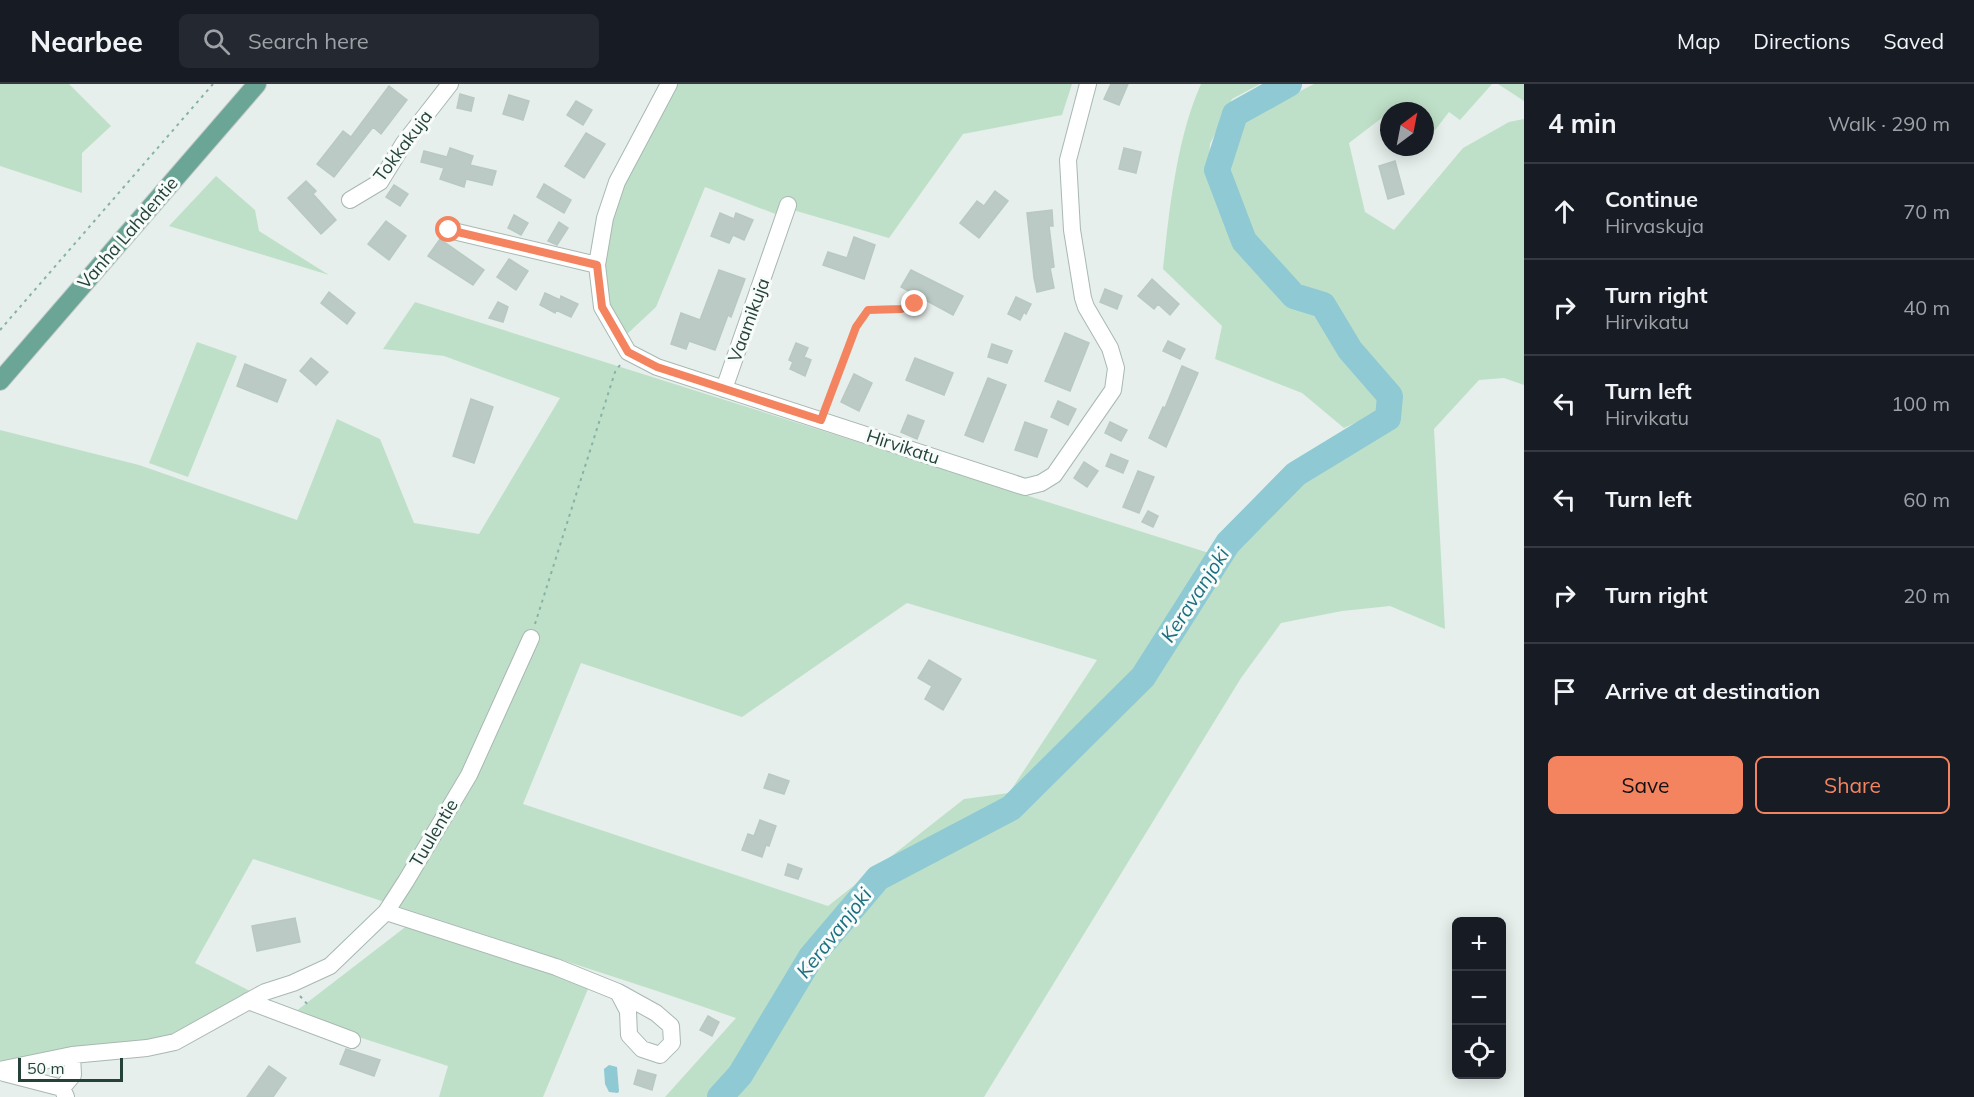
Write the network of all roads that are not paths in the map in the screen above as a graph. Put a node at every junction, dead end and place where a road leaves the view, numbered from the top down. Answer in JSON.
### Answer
{"nodes":[{"id":1,"x":257,"y":84,"type":"edge"},
{"id":2,"x":450,"y":84,"type":"edge"},
{"id":3,"x":669,"y":84,"type":"edge"},
{"id":4,"x":1088,"y":84,"type":"edge"},
{"id":5,"x":350,"y":200,"type":"dead end"},
{"id":6,"x":788,"y":205,"type":"dead end"},
{"id":7,"x":449,"y":230,"type":"dead end"},
{"id":8,"x":597,"y":265,"type":"junction"},
{"id":9,"x":0,"y":381,"type":"edge"},
{"id":10,"x":724,"y":389,"type":"junction"},
{"id":11,"x":531,"y":638,"type":"road end"},
{"id":12,"x":386,"y":912,"type":"junction"},
{"id":13,"x":618,"y":992,"type":"dead end"},
{"id":14,"x":248,"y":1001,"type":"junction"},
{"id":15,"x":352,"y":1040,"type":"dead end"},
{"id":16,"x":72,"y":1055,"type":"junction"},
{"id":17,"x":0,"y":1071,"type":"edge"},
{"id":18,"x":64,"y":1093,"type":"edge"}],
"edges":[{"from":1,"to":9,"type":"main road","name":"Vanha Lahdentie"},
{"from":2,"to":5,"type":"street","name":"Tokkakuja"},
{"from":3,"to":8,"type":"street"},
{"from":4,"to":10,"type":"street","name":"Hirvikatu"},
{"from":6,"to":10,"type":"street","name":"Vaamikuja"},
{"from":7,"to":8,"type":"street"},
{"from":8,"to":10,"type":"street","name":"Hirvikatu"},
{"from":11,"to":12,"type":"street","name":"Tuulentie"},
{"from":12,"to":13,"type":"street"},
{"from":12,"to":14,"type":"street","name":"Tuulentie"},
{"from":14,"to":15,"type":"street"},
{"from":14,"to":16,"type":"street","name":"Tuulentie"},
{"from":16,"to":17,"type":"street","name":"Tuulentie"},
{"from":16,"to":18,"type":"street"},
{"from":17,"to":18,"type":"street"}]}
